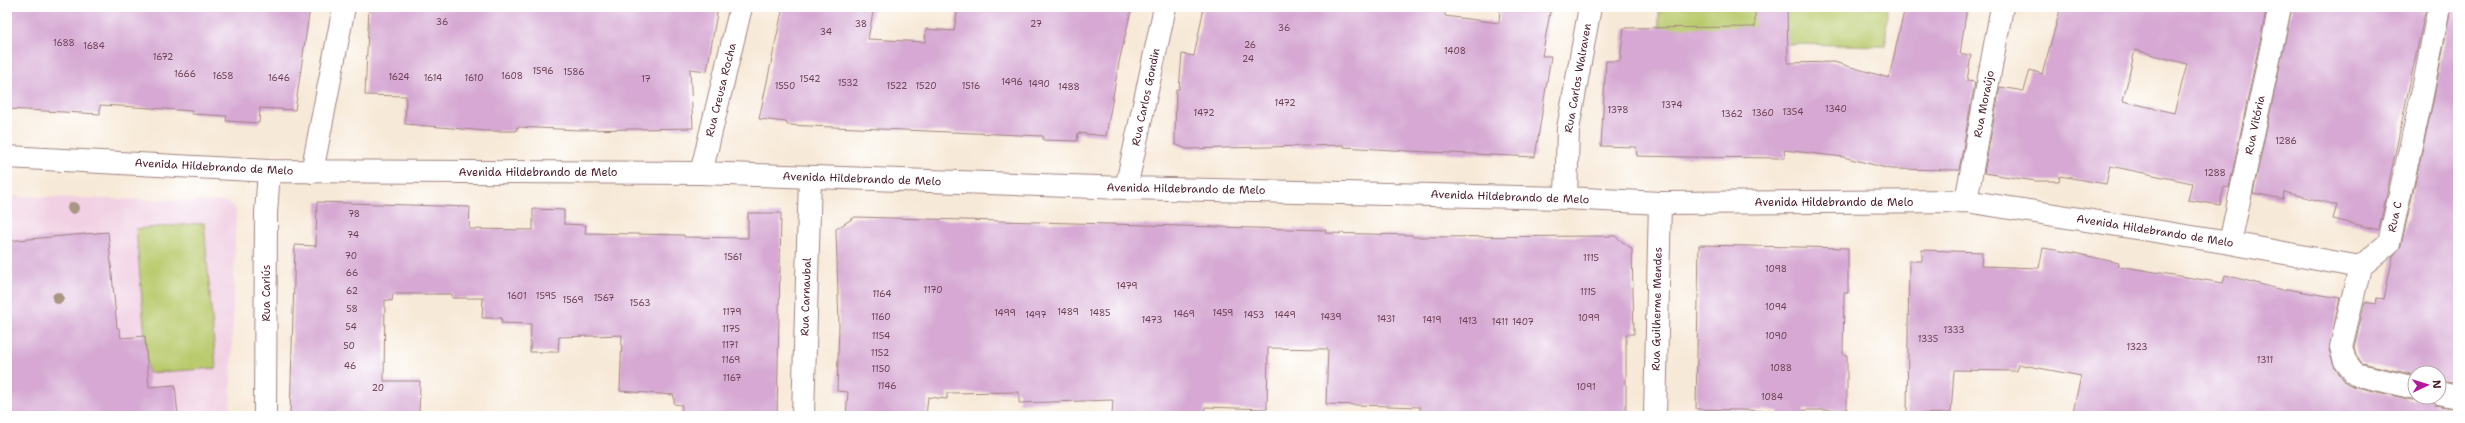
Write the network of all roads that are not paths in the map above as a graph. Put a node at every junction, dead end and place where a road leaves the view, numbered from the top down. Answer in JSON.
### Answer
{"nodes":[{"id":1,"x":344,"y":7,"type":"edge"},
{"id":2,"x":741,"y":7,"type":"edge"},
{"id":3,"x":1165,"y":7,"type":"edge"},
{"id":4,"x":1590,"y":7,"type":"edge"},
{"id":5,"x":2002,"y":7,"type":"edge"},
{"id":6,"x":2280,"y":7,"type":"edge"},
{"id":7,"x":2439,"y":7,"type":"edge"},
{"id":8,"x":7,"y":157,"type":"edge"},
{"id":9,"x":269,"y":171,"type":"junction"},
{"id":10,"x":312,"y":172,"type":"junction"},
{"id":11,"x":701,"y":173,"type":"junction"},
{"id":12,"x":810,"y":177,"type":"junction"},
{"id":13,"x":1126,"y":188,"type":"junction"},
{"id":14,"x":1566,"y":198,"type":"junction"},
{"id":15,"x":1966,"y":201,"type":"junction"},
{"id":16,"x":1660,"y":203,"type":"junction"},
{"id":17,"x":2230,"y":243,"type":"junction"},
{"id":18,"x":2360,"y":267,"type":"junction"},
{"id":19,"x":2407,"y":386,"type":"edge"},
{"id":20,"x":2447,"y":395,"type":"edge"},
{"id":21,"x":2458,"y":397,"type":"edge"},
{"id":22,"x":265,"y":416,"type":"edge"},
{"id":23,"x":803,"y":416,"type":"edge"},
{"id":24,"x":1655,"y":416,"type":"edge"}],
"edges":[{"from":1,"to":10,"type":"street"},
{"from":2,"to":11,"type":"street","name":"Rua Creusa Rocha"},
{"from":3,"to":13,"type":"street","name":"Rua Carlos Gondin"},
{"from":4,"to":14,"type":"street","name":"Rua Carlos Walraven"},
{"from":5,"to":15,"type":"street","name":"Rua Moraújo"},
{"from":6,"to":17,"type":"street","name":"Rua Vitória"},
{"from":7,"to":18,"type":"street","name":"Rua C"},
{"from":8,"to":9,"type":"street","name":"Avenida Hildebrando de Melo"},
{"from":9,"to":10,"type":"street","name":"Avenida Hildebrando de Melo"},
{"from":9,"to":22,"type":"street","name":"Rua Cariús"},
{"from":10,"to":11,"type":"street","name":"Avenida Hildebrando de Melo"},
{"from":11,"to":12,"type":"street","name":"Avenida Hildebrando de Melo"},
{"from":12,"to":13,"type":"street","name":"Avenida Hildebrando de Melo"},
{"from":12,"to":23,"type":"street","name":"Rua Carnaubal"},
{"from":13,"to":14,"type":"street","name":"Avenida Hildebrando de Melo"},
{"from":14,"to":16,"type":"street","name":"Avenida Hildebrando de Melo"},
{"from":15,"to":16,"type":"street","name":"Avenida Hildebrando de Melo"},
{"from":15,"to":17,"type":"street","name":"Avenida Hildebrando de Melo"},
{"from":16,"to":24,"type":"street","name":"Rua Guilherme Mendes"},
{"from":17,"to":18,"type":"street","name":"Avenida Hildebrando de Melo"},
{"from":18,"to":19,"type":"street"},
{"from":20,"to":21,"type":"street"}]}
